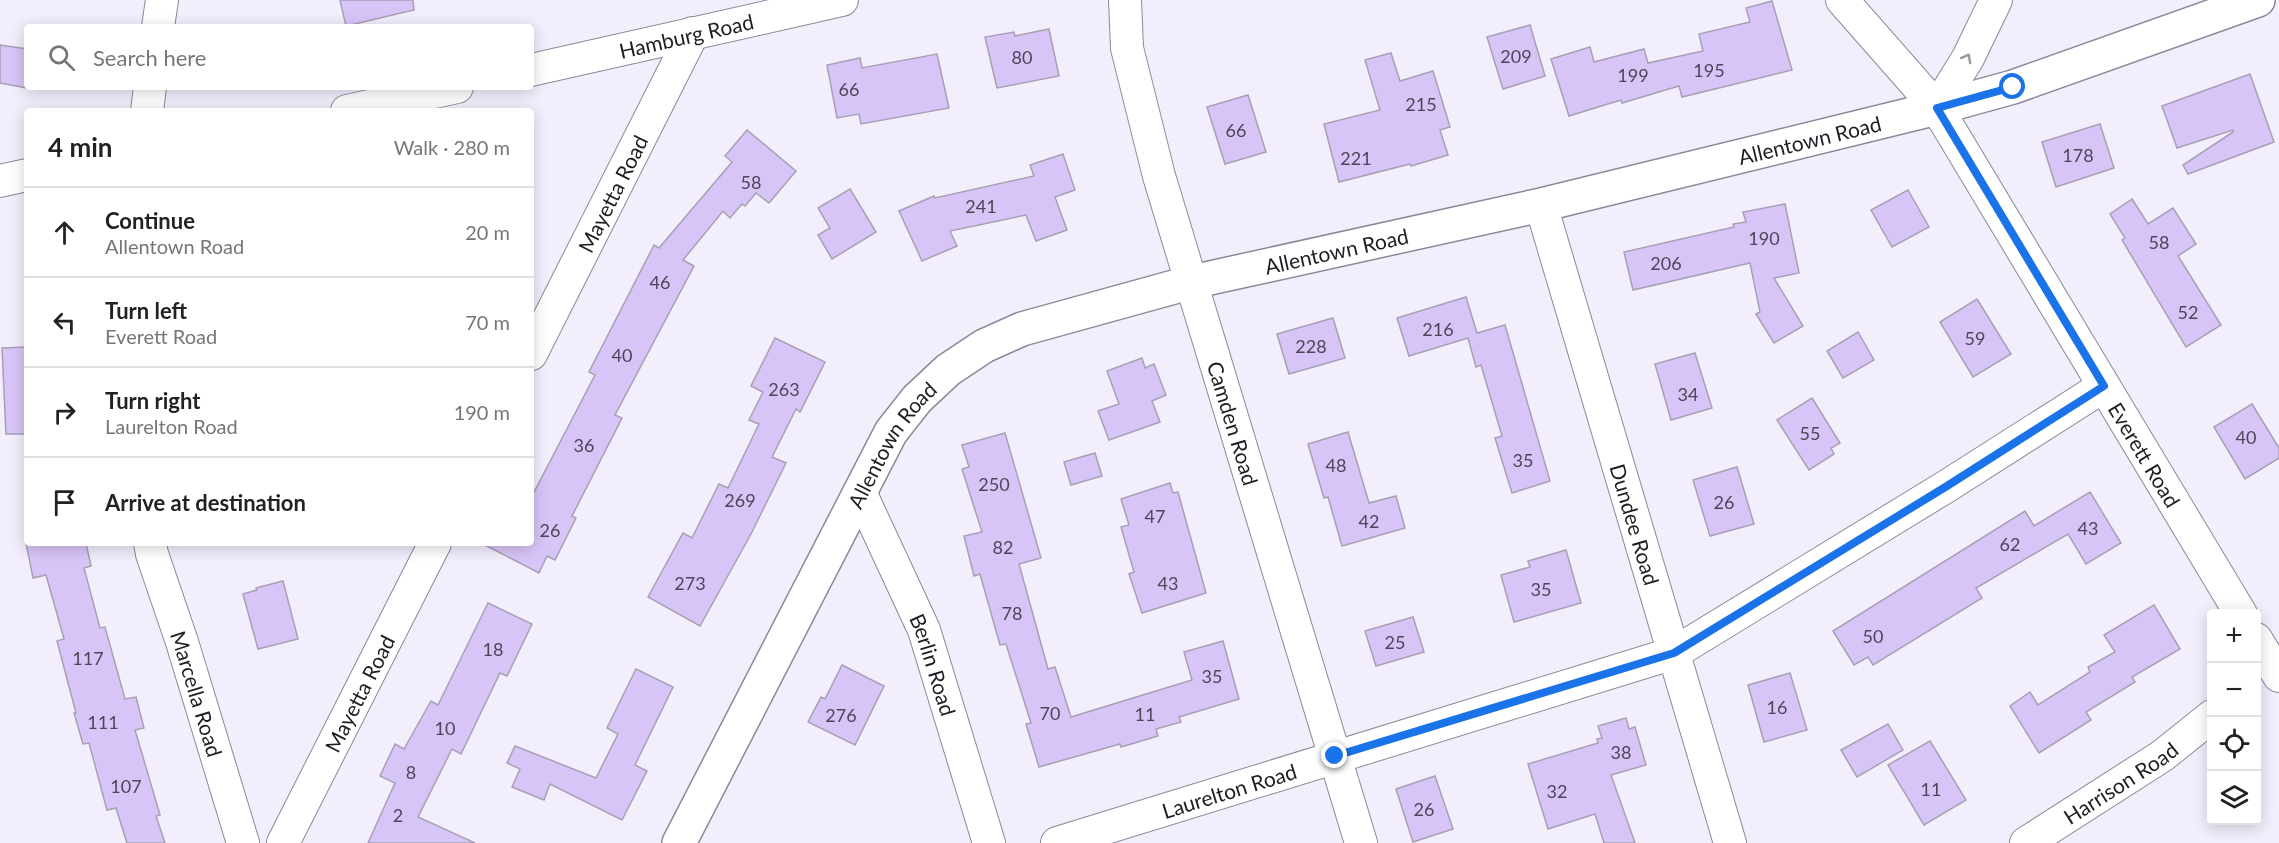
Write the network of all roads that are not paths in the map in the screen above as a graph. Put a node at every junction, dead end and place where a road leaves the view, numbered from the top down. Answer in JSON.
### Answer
{"nodes":[{"id":1,"x":162,"y":0,"type":"edge"},
{"id":2,"x":842,"y":0,"type":"edge"},
{"id":3,"x":1125,"y":0,"type":"edge"},
{"id":4,"x":1842,"y":0,"type":"edge"},
{"id":5,"x":1996,"y":0,"type":"edge"},
{"id":6,"x":2258,"y":0,"type":"edge"},
{"id":7,"x":158,"y":24,"type":"edge"},
{"id":8,"x":693,"y":33,"type":"junction"},
{"id":9,"x":534,"y":69,"type":"edge"},
{"id":10,"x":150,"y":90,"type":"edge"},
{"id":11,"x":443,"y":90,"type":"edge"},
{"id":12,"x":147,"y":108,"type":"edge"},
{"id":13,"x":361,"y":108,"type":"edge"},
{"id":14,"x":1937,"y":108,"type":"junction"},
{"id":15,"x":24,"y":176,"type":"edge"},
{"id":16,"x":0,"y":181,"type":"edge"},
{"id":17,"x":1541,"y":205,"type":"junction"},
{"id":18,"x":1192,"y":282,"type":"junction"},
{"id":19,"x":534,"y":348,"type":"edge"},
{"id":20,"x":2104,"y":386,"type":"junction"},
{"id":21,"x":860,"y":492,"type":"junction"},
{"id":22,"x":151,"y":546,"type":"edge"},
{"id":23,"x":433,"y":546,"type":"edge"},
{"id":24,"x":2238,"y":609,"type":"edge"},
{"id":25,"x":2261,"y":648,"type":"edge"},
{"id":26,"x":1674,"y":653,"type":"junction"},
{"id":27,"x":2272,"y":669,"type":"edge"},
{"id":28,"x":2210,"y":717,"type":"edge"},
{"id":29,"x":1335,"y":756,"type":"junction"},
{"id":30,"x":243,"y":843,"type":"edge"},
{"id":31,"x":283,"y":843,"type":"edge"},
{"id":32,"x":679,"y":843,"type":"edge"},
{"id":33,"x":989,"y":843,"type":"edge"},
{"id":34,"x":1056,"y":843,"type":"edge"},
{"id":35,"x":1360,"y":843,"type":"edge"},
{"id":36,"x":1730,"y":843,"type":"edge"},
{"id":37,"x":2026,"y":843,"type":"edge"}],
"edges":[{"from":1,"to":7,"type":"street"},
{"from":2,"to":8,"type":"street","name":"Hamburg Road"},
{"from":3,"to":18,"type":"street","name":"Camden Road"},
{"from":4,"to":14,"type":"street","name":"Everett Road"},
{"from":14,"to":5,"type":"street","one_way":true},
{"from":6,"to":14,"type":"street","name":"Allentown Road"},
{"from":8,"to":9,"type":"street","name":"Hamburg Road"},
{"from":8,"to":19,"type":"street","name":"Mayetta Road"},
{"from":10,"to":12,"type":"street"},
{"from":11,"to":13,"type":"street"},
{"from":14,"to":17,"type":"street","name":"Allentown Road"},
{"from":14,"to":20,"type":"street","name":"Everett Road"},
{"from":15,"to":16,"type":"street"},
{"from":17,"to":18,"type":"street","name":"Allentown Road"},
{"from":17,"to":26,"type":"street","name":"Dundee Road"},
{"from":18,"to":21,"type":"street","name":"Allentown Road"},
{"from":18,"to":29,"type":"street","name":"Camden Road"},
{"from":20,"to":24,"type":"street","name":"Everett Road"},
{"from":20,"to":26,"type":"street","name":"Laurelton Road"},
{"from":21,"to":32,"type":"street","name":"Allentown Road"},
{"from":21,"to":33,"type":"street","name":"Berlin Road"},
{"from":22,"to":30,"type":"street","name":"Marcella Road"},
{"from":23,"to":31,"type":"street","name":"Mayetta Road"},
{"from":25,"to":27,"type":"street"},
{"from":26,"to":29,"type":"street","name":"Laurelton Road"},
{"from":26,"to":36,"type":"street","name":"Dundee Road"},
{"from":28,"to":37,"type":"street","name":"Harrison Road"},
{"from":29,"to":34,"type":"street","name":"Laurelton Road"},
{"from":29,"to":35,"type":"street","name":"Camden Road"}]}
